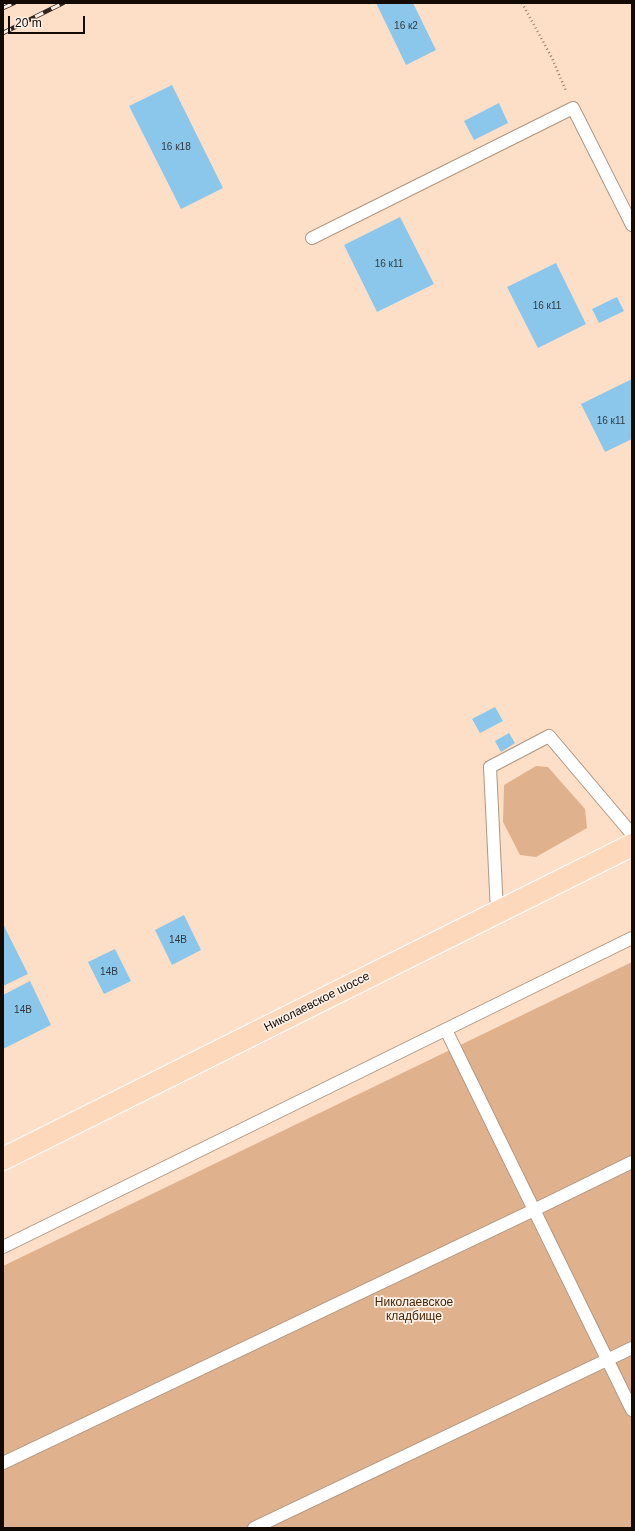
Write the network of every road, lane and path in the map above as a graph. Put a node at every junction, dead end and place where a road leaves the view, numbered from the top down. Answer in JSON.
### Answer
{"nodes":[{"id":1,"x":522,"y":3,"type":"edge"},
{"id":2,"x":573,"y":108,"type":"junction"},
{"id":3,"x":632,"y":225,"type":"edge"},
{"id":4,"x":312,"y":238,"type":"dead end"},
{"id":5,"x":632,"y":834,"type":"edge"},
{"id":6,"x":632,"y":845,"type":"edge"},
{"id":7,"x":497,"y":912,"type":"junction"},
{"id":8,"x":632,"y":938,"type":"edge"},
{"id":9,"x":446,"y":1030,"type":"junction"},
{"id":10,"x":3,"y":1159,"type":"edge"},
{"id":11,"x":632,"y":1162,"type":"edge"},
{"id":12,"x":534,"y":1210,"type":"junction"},
{"id":13,"x":3,"y":1248,"type":"edge"},
{"id":14,"x":632,"y":1348,"type":"edge"},
{"id":15,"x":607,"y":1359,"type":"junction"},
{"id":16,"x":632,"y":1410,"type":"edge"},
{"id":17,"x":3,"y":1463,"type":"edge"},
{"id":18,"x":254,"y":1528,"type":"edge"}],
"edges":[{"from":1,"to":2,"type":"path"},
{"from":2,"to":3,"type":"lane"},
{"from":2,"to":4,"type":"lane"},
{"from":5,"to":7,"type":"lane"},
{"from":6,"to":7,"type":"main road","name":"Николаевское шоссе"},
{"from":7,"to":10,"type":"main road","name":"Николаевское шоссе"},
{"from":8,"to":9,"type":"lane"},
{"from":9,"to":12,"type":"lane"},
{"from":9,"to":13,"type":"lane"},
{"from":11,"to":12,"type":"lane"},
{"from":12,"to":15,"type":"lane"},
{"from":12,"to":17,"type":"lane"},
{"from":14,"to":15,"type":"lane"},
{"from":15,"to":16,"type":"lane"},
{"from":15,"to":18,"type":"lane"}]}
